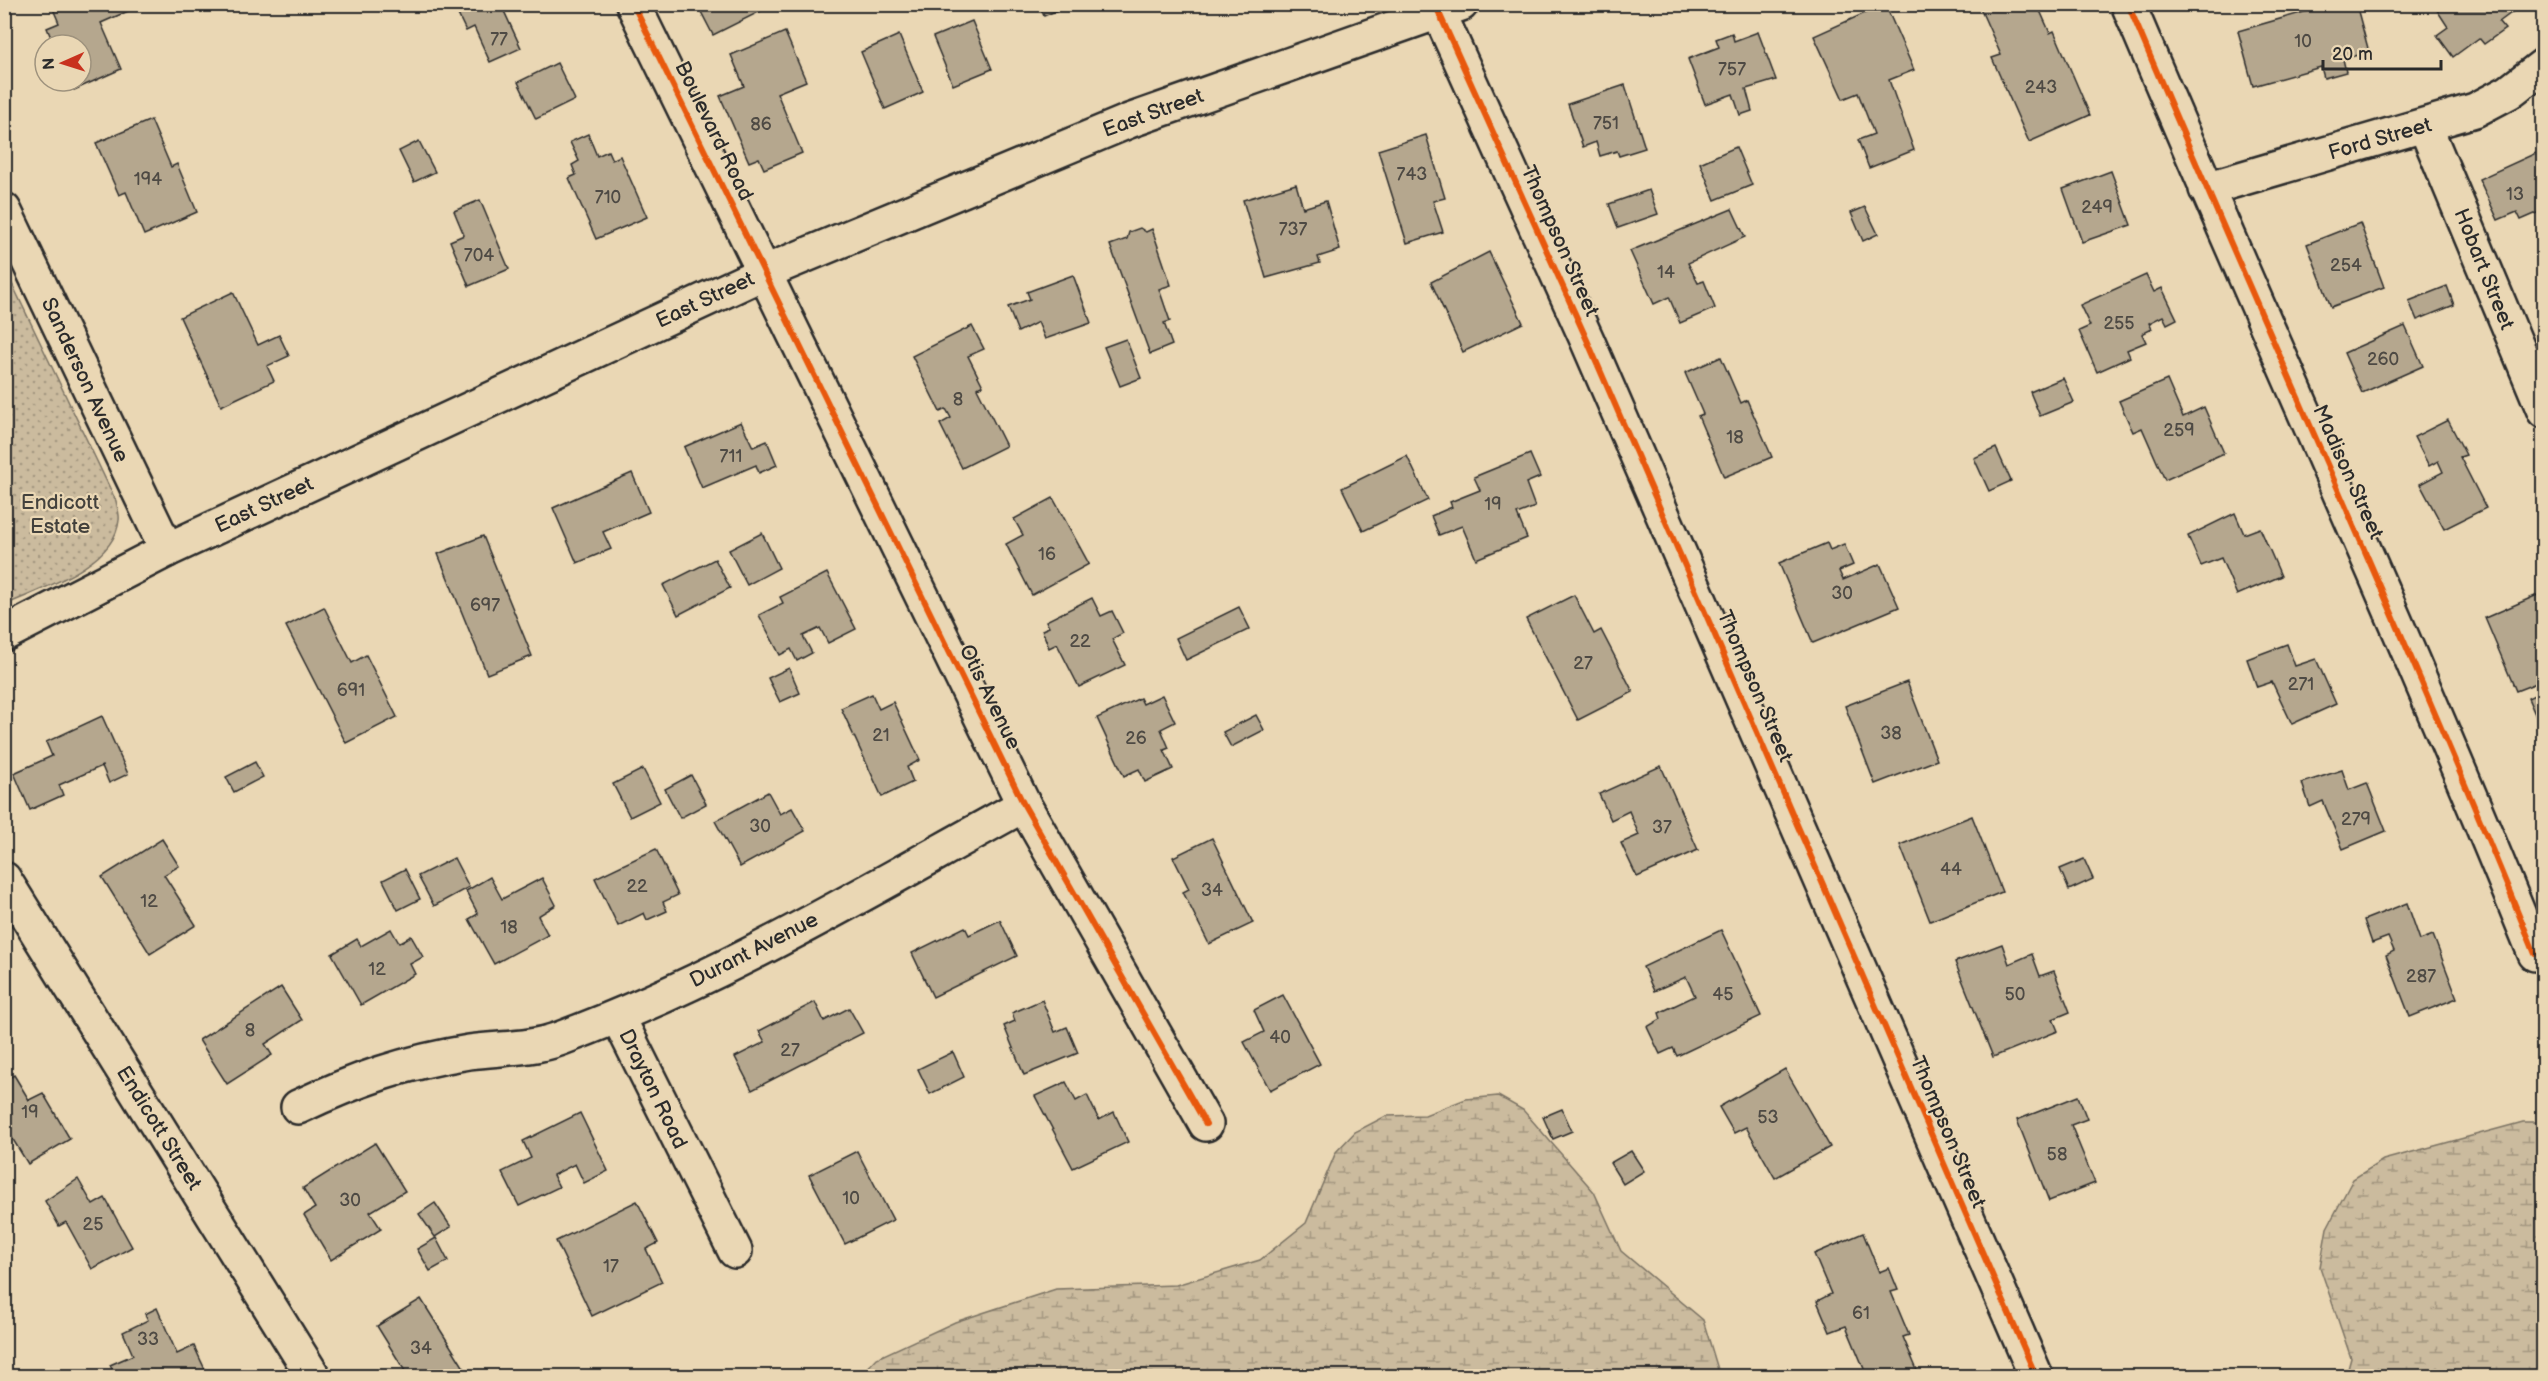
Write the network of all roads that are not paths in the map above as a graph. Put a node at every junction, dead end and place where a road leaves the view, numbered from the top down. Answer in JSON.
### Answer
{"nodes":[{"id":1,"x":633,"y":4,"type":"edge"},
{"id":2,"x":2128,"y":4,"type":"edge"},
{"id":3,"x":1445,"y":7,"type":"edge"},
{"id":4,"x":2544,"y":65,"type":"edge"},
{"id":5,"x":2425,"y":126,"type":"junction"},
{"id":6,"x":2206,"y":189,"type":"junction"},
{"id":7,"x":4,"y":210,"type":"edge"},
{"id":8,"x":765,"y":272,"type":"junction"},
{"id":9,"x":2544,"y":411,"type":"edge"},
{"id":10,"x":167,"y":550,"type":"junction"},
{"id":11,"x":4,"y":634,"type":"edge"},
{"id":12,"x":1024,"y":805,"type":"junction"},
{"id":13,"x":4,"y":879,"type":"edge"},
{"id":14,"x":2535,"y":954,"type":"dead end"},
{"id":15,"x":618,"y":1017,"type":"junction"},
{"id":16,"x":298,"y":1107,"type":"dead end"},
{"id":17,"x":1206,"y":1124,"type":"dead end"},
{"id":18,"x":735,"y":1251,"type":"dead end"},
{"id":19,"x":313,"y":1377,"type":"edge"},
{"id":20,"x":2036,"y":1377,"type":"edge"}],
"edges":[{"from":1,"to":8,"type":"street","name":"Boulevard Road"},
{"from":2,"to":6,"type":"street","name":"Madison Street"},
{"from":3,"to":8,"type":"street","name":"East Street"},
{"from":3,"to":20,"type":"street","name":"Thompson Street"},
{"from":4,"to":5,"type":"street","name":"Ford Street"},
{"from":5,"to":6,"type":"street","name":"Ford Street"},
{"from":5,"to":9,"type":"street","name":"Hobart Street"},
{"from":6,"to":14,"type":"street","name":"Madison Street"},
{"from":7,"to":10,"type":"street","name":"Sanderson Avenue"},
{"from":8,"to":10,"type":"street","name":"East Street"},
{"from":8,"to":12,"type":"street","name":"Otis Avenue"},
{"from":10,"to":11,"type":"street","name":"East Street"},
{"from":12,"to":15,"type":"street","name":"Durant Avenue"},
{"from":12,"to":17,"type":"street","name":"Otis Avenue"},
{"from":13,"to":19,"type":"street","name":"Endicott Street"},
{"from":15,"to":16,"type":"street","name":"Durant Avenue"},
{"from":15,"to":18,"type":"street","name":"Drayton Road"}]}
